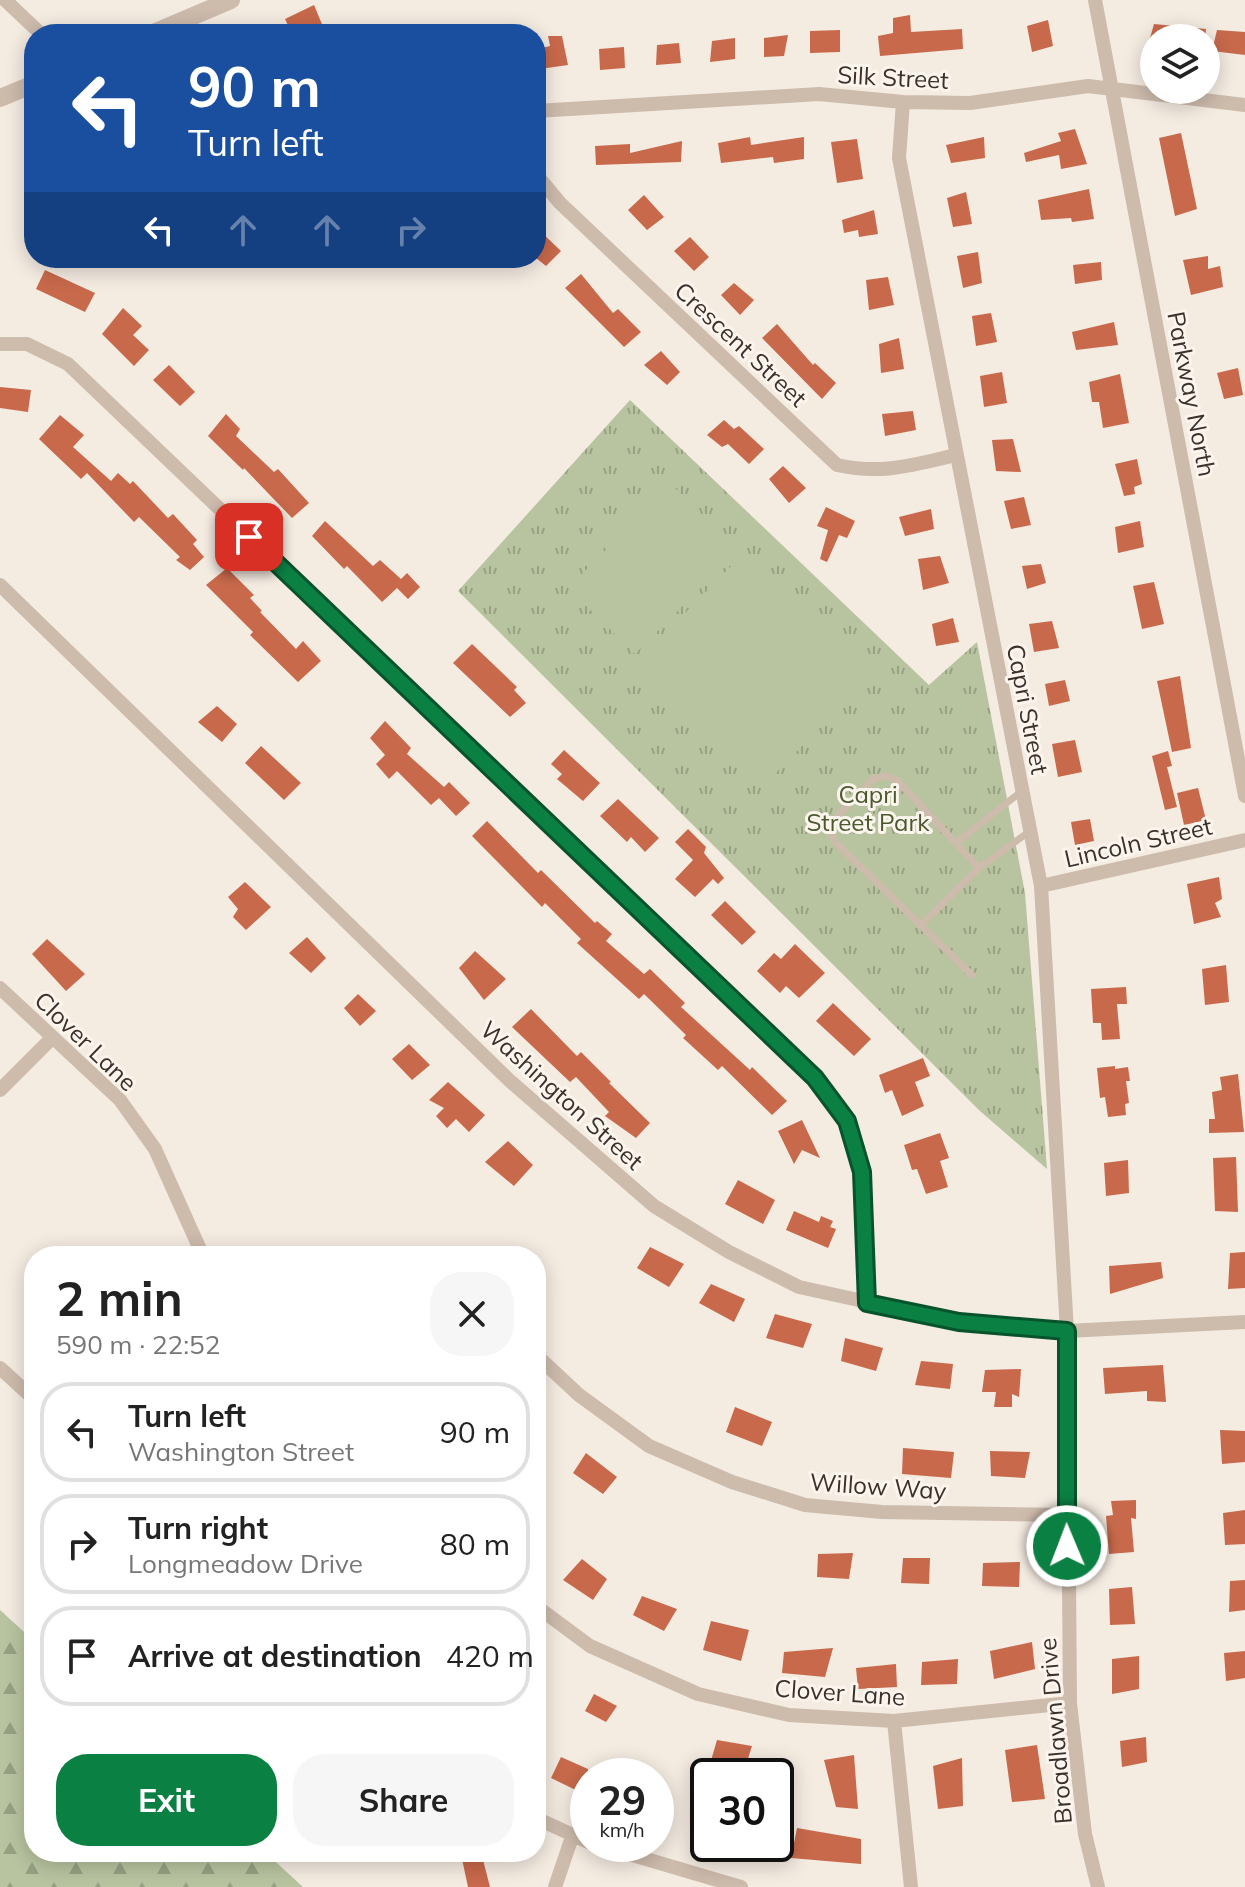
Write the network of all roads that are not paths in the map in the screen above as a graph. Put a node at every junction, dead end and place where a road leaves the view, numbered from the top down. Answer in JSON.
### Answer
{"nodes":[{"id":1,"x":5,"y":0,"type":"edge"},
{"id":2,"x":231,"y":0,"type":"edge"},
{"id":3,"x":1095,"y":0,"type":"edge"},
{"id":4,"x":30,"y":24,"type":"edge"},
{"id":5,"x":175,"y":24,"type":"edge"},
{"id":6,"x":24,"y":88,"type":"edge"},
{"id":7,"x":1112,"y":88,"type":"junction"},
{"id":8,"x":0,"y":98,"type":"edge"},
{"id":9,"x":903,"y":102,"type":"junction"},
{"id":10,"x":1245,"y":105,"type":"edge"},
{"id":11,"x":546,"y":110,"type":"edge"},
{"id":12,"x":546,"y":186,"type":"edge"},
{"id":13,"x":0,"y":344,"type":"edge"},
{"id":14,"x":956,"y":455,"type":"junction"},
{"id":15,"x":0,"y":585,"type":"edge"},
{"id":16,"x":1022,"y":791,"type":"junction"},
{"id":17,"x":1245,"y":796,"type":"edge"},
{"id":18,"x":1030,"y":831,"type":"junction"},
{"id":19,"x":1245,"y":840,"type":"edge"},
{"id":20,"x":956,"y":843,"type":"junction"},
{"id":21,"x":979,"y":868,"type":"junction"},
{"id":22,"x":1041,"y":886,"type":"junction"},
{"id":23,"x":921,"y":925,"type":"junction"},
{"id":24,"x":972,"y":975,"type":"dead end"},
{"id":25,"x":0,"y":988,"type":"edge"},
{"id":26,"x":52,"y":1038,"type":"junction"},
{"id":27,"x":0,"y":1090,"type":"edge"},
{"id":28,"x":199,"y":1246,"type":"edge"},
{"id":29,"x":867,"y":1303,"type":"junction"},
{"id":30,"x":1245,"y":1322,"type":"edge"},
{"id":31,"x":1067,"y":1331,"type":"junction"},
{"id":32,"x":546,"y":1364,"type":"edge"},
{"id":33,"x":0,"y":1368,"type":"edge"},
{"id":34,"x":24,"y":1390,"type":"edge"},
{"id":35,"x":1067,"y":1515,"type":"junction"},
{"id":36,"x":546,"y":1613,"type":"edge"},
{"id":37,"x":1070,"y":1703,"type":"junction"},
{"id":38,"x":894,"y":1721,"type":"junction"},
{"id":39,"x":546,"y":1823,"type":"edge"},
{"id":40,"x":570,"y":1836,"type":"edge"},
{"id":41,"x":570,"y":1843,"type":"edge"},
{"id":42,"x":656,"y":1862,"type":"edge"},
{"id":43,"x":555,"y":1887,"type":"edge"},
{"id":44,"x":741,"y":1887,"type":"edge"},
{"id":45,"x":911,"y":1887,"type":"edge"},
{"id":46,"x":1098,"y":1887,"type":"edge"}],
"edges":[{"from":1,"to":4,"type":"street"},
{"from":2,"to":5,"type":"street"},
{"from":3,"to":7,"type":"street","name":"Parkway North"},
{"from":6,"to":8,"type":"street"},
{"from":7,"to":9,"type":"street","name":"Silk Street"},
{"from":7,"to":10,"type":"street","name":"Silk Street"},
{"from":7,"to":17,"type":"street","name":"Parkway North"},
{"from":9,"to":11,"type":"street","name":"Silk Street"},
{"from":9,"to":14,"type":"street","name":"Capri Street"},
{"from":12,"to":14,"type":"street","name":"Crescent Street"},
{"from":13,"to":29,"type":"street"},
{"from":14,"to":16,"type":"street","name":"Capri Street"},
{"from":15,"to":29,"type":"street","name":"Washington Street"},
{"from":16,"to":18,"type":"street","name":"Capri Street"},
{"from":16,"to":20,"type":"lane"},
{"from":18,"to":21,"type":"lane"},
{"from":18,"to":22,"type":"street","name":"Capri Street"},
{"from":19,"to":22,"type":"street","name":"Lincoln Street"},
{"from":20,"to":21,"type":"lane"},
{"from":20,"to":23,"type":"lane"},
{"from":21,"to":23,"type":"lane"},
{"from":22,"to":31,"type":"street","name":"Capri Street"},
{"from":23,"to":24,"type":"lane"},
{"from":25,"to":26,"type":"street","name":"Clover Lane"},
{"from":26,"to":27,"type":"street"},
{"from":26,"to":28,"type":"street","name":"Clover Lane"},
{"from":29,"to":31,"type":"street","name":"Washington Street"},
{"from":30,"to":31,"type":"street","name":"Washington Street"},
{"from":31,"to":35,"type":"street","name":"Broadlawn Drive"},
{"from":32,"to":35,"type":"street","name":"Willow Way"},
{"from":33,"to":34,"type":"street"},
{"from":35,"to":37,"type":"street","name":"Broadlawn Drive"},
{"from":36,"to":38,"type":"street","name":"Clover Lane"},
{"from":37,"to":38,"type":"street","name":"Clover Lane"},
{"from":37,"to":46,"type":"street","name":"Broadlawn Drive"},
{"from":38,"to":45,"type":"street"},
{"from":39,"to":40,"type":"street"},
{"from":41,"to":43,"type":"street"},
{"from":42,"to":44,"type":"street"}]}
